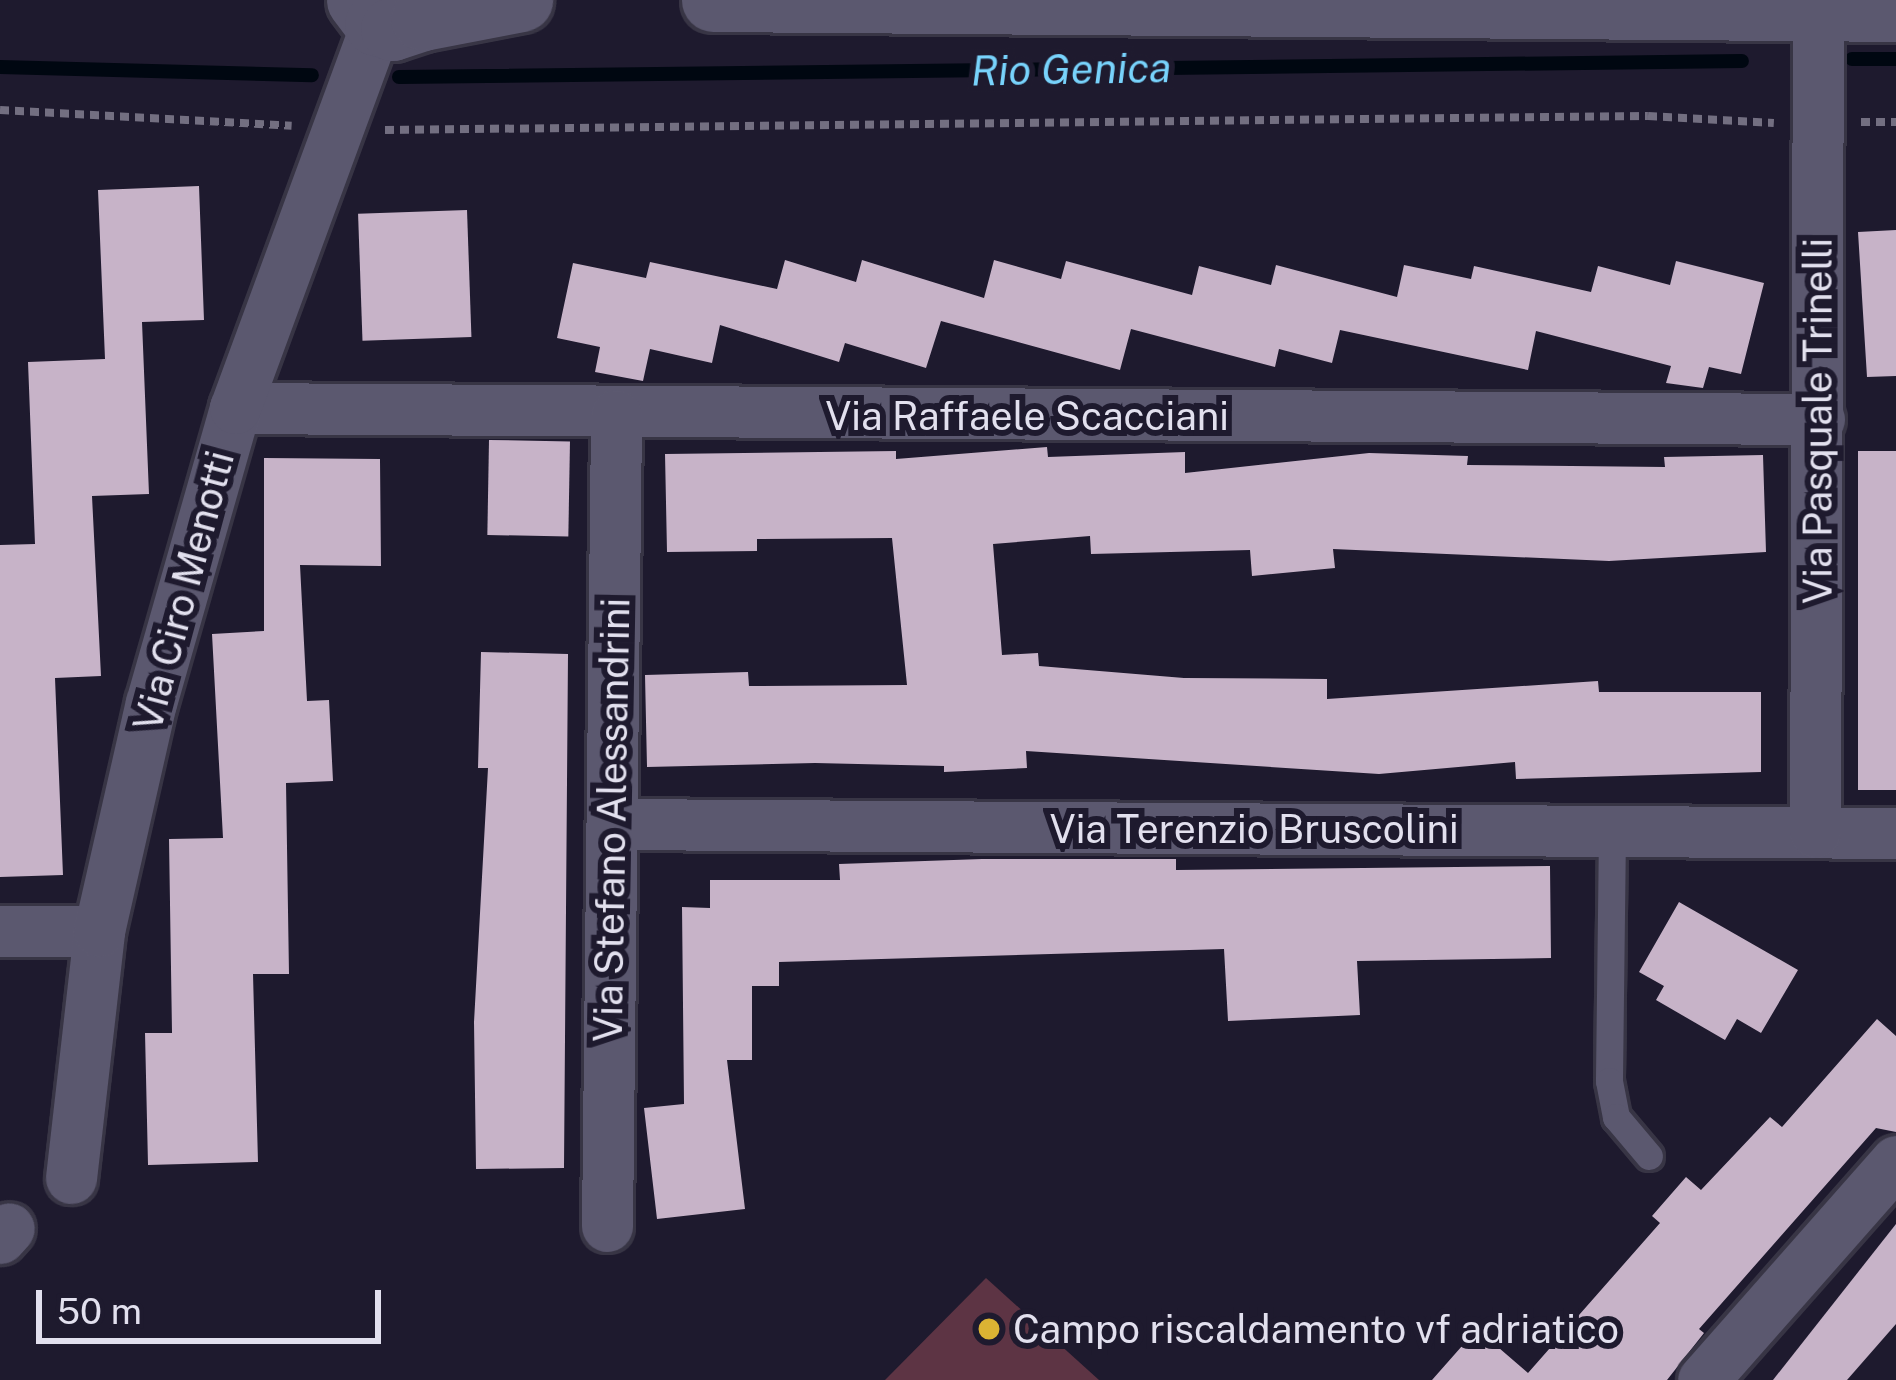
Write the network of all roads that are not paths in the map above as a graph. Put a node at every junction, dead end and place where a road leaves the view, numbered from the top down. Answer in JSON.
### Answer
{"nodes":[{"id":1,"x":521,"y":0,"type":"edge"},
{"id":2,"x":713,"y":0,"type":"edge"},
{"id":3,"x":377,"y":9,"type":"edge"},
{"id":4,"x":1818,"y":10,"type":"junction"},
{"id":5,"x":1896,"y":10,"type":"edge"},
{"id":6,"x":235,"y":408,"type":"junction"},
{"id":7,"x":616,"y":415,"type":"junction"},
{"id":8,"x":1819,"y":419,"type":"junction"},
{"id":9,"x":613,"y":824,"type":"junction"},
{"id":10,"x":1612,"y":832,"type":"junction"},
{"id":11,"x":1815,"y":832,"type":"junction"},
{"id":12,"x":1896,"y":833,"type":"edge"},
{"id":13,"x":0,"y":931,"type":"edge"},
{"id":14,"x":99,"y":932,"type":"junction"},
{"id":15,"x":1649,"y":1156,"type":"dead end"},
{"id":16,"x":1896,"y":1160,"type":"edge"},
{"id":17,"x":70,"y":1178,"type":"dead end"},
{"id":18,"x":607,"y":1226,"type":"dead end"},
{"id":19,"x":1703,"y":1380,"type":"edge"}],
"edges":[{"from":1,"to":3,"type":"street"},
{"from":2,"to":4,"type":"street"},
{"from":3,"to":6,"type":"street","name":"Via Ciro Menotti"},
{"from":4,"to":5,"type":"street"},
{"from":4,"to":8,"type":"street","name":"Via Pasquale Trinelli"},
{"from":6,"to":7,"type":"street","name":"Via Raffaele Scacciani"},
{"from":6,"to":14,"type":"street","name":"Via Ciro Menotti"},
{"from":7,"to":8,"type":"street","name":"Via Raffaele Scacciani"},
{"from":7,"to":9,"type":"street","name":"Via Stefano Alessandrini"},
{"from":8,"to":11,"type":"street","name":"Via Pasquale Trinelli"},
{"from":9,"to":10,"type":"street","name":"Via Terenzio Bruscolini"},
{"from":9,"to":18,"type":"street","name":"Via Stefano Alessandrini"},
{"from":10,"to":11,"type":"street","name":"Via Terenzio Bruscolini"},
{"from":10,"to":15,"type":"lane"},
{"from":11,"to":12,"type":"street","name":"Via Terenzio Bruscolini"},
{"from":13,"to":14,"type":"street"},
{"from":14,"to":17,"type":"street","name":"Via Ciro Menotti"},
{"from":16,"to":19,"type":"street"}]}
